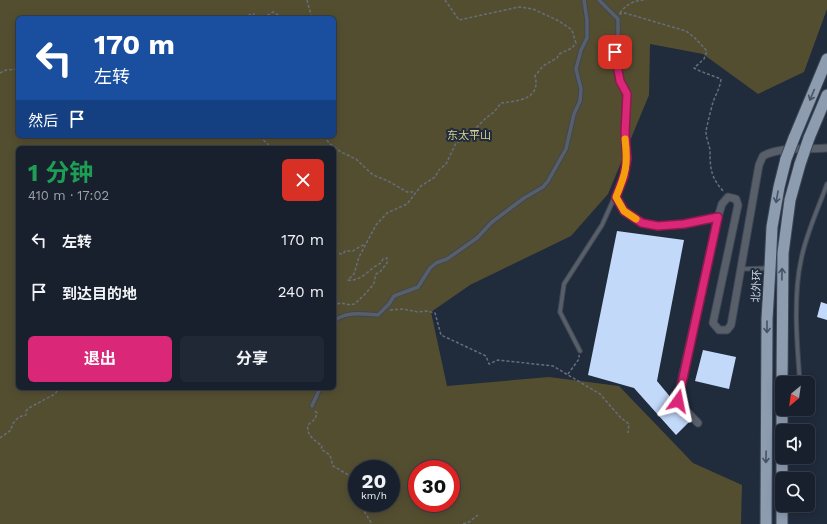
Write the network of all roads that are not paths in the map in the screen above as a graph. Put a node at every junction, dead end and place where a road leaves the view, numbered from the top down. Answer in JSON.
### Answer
{"nodes":[{"id":1,"x":584,"y":0,"type":"edge"},
{"id":2,"x":599,"y":0,"type":"edge"},
{"id":3,"x":827,"y":59,"type":"edge"},
{"id":4,"x":827,"y":95,"type":"edge"},
{"id":5,"x":827,"y":148,"type":"edge"},
{"id":6,"x":827,"y":184,"type":"edge"},
{"id":7,"x":616,"y":197,"type":"junction"},
{"id":8,"x":718,"y":217,"type":"junction"},
{"id":9,"x":770,"y":268,"type":"junction"},
{"id":10,"x":741,"y":269,"type":"junction"},
{"id":11,"x":336,"y":319,"type":"edge"},
{"id":12,"x":580,"y":351,"type":"road end"},
{"id":13,"x":782,"y":376,"type":"edge"},
{"id":14,"x":800,"y":376,"type":"edge"},
{"id":15,"x":319,"y":390,"type":"edge"},
{"id":16,"x":312,"y":406,"type":"road end"},
{"id":17,"x":698,"y":423,"type":"dead end"},
{"id":18,"x":782,"y":464,"type":"edge"},
{"id":19,"x":766,"y":524,"type":"edge"},
{"id":20,"x":782,"y":524,"type":"edge"}],
"edges":[{"from":1,"to":11,"type":"lane"},
{"from":2,"to":7,"type":"lane"},
{"from":3,"to":9,"type":"highway","name":"北外环","one_way":true,"bridge":true},
{"from":13,"to":4,"type":"highway","one_way":true,"bridge":true},
{"from":5,"to":10,"type":"street"},
{"from":6,"to":14,"type":"lane"},
{"from":7,"to":8,"type":"lane"},
{"from":7,"to":12,"type":"lane"},
{"from":8,"to":10,"type":"street"},
{"from":8,"to":17,"type":"street"},
{"from":9,"to":10,"type":"lane"},
{"from":9,"to":19,"type":"highway","name":"北外环","one_way":true},
{"from":15,"to":16,"type":"lane"},
{"from":18,"to":20,"type":"highway"}]}
